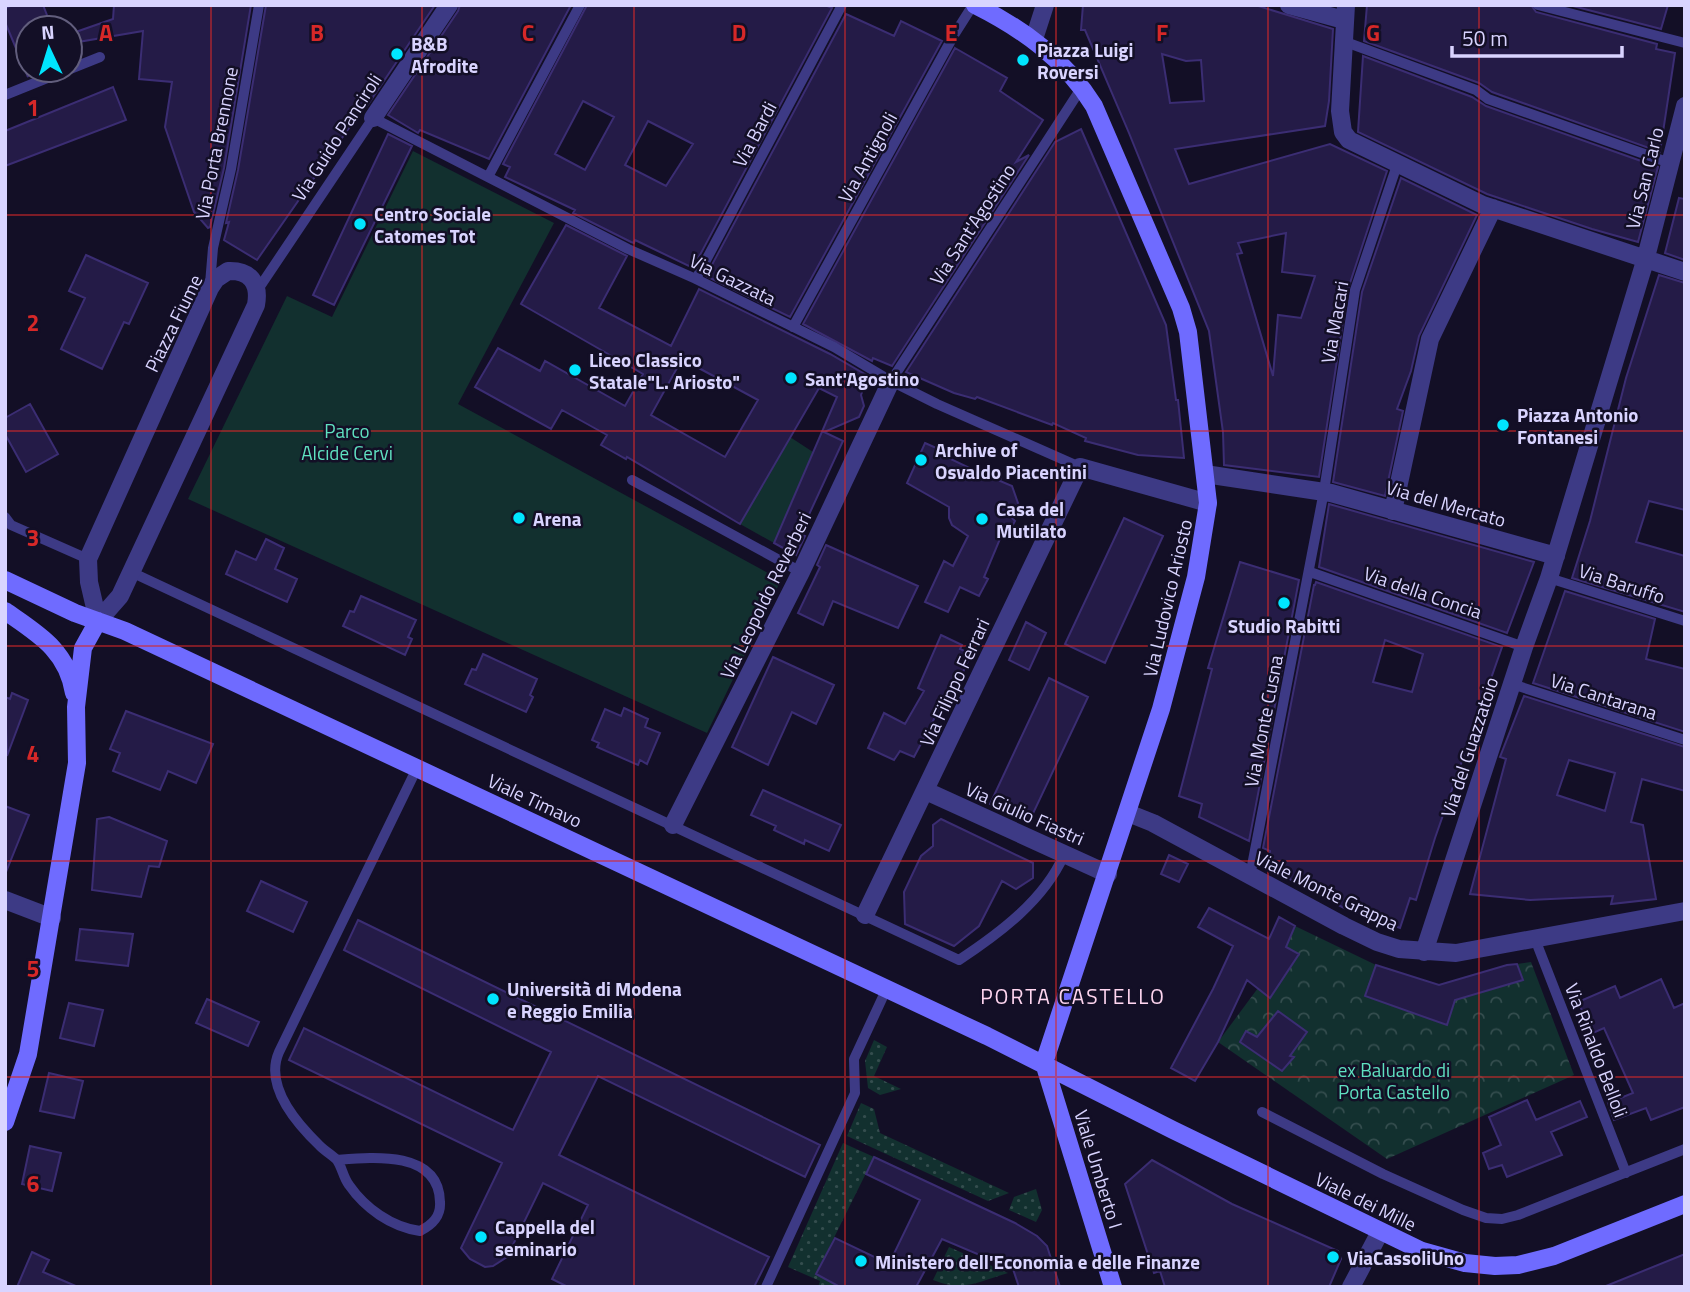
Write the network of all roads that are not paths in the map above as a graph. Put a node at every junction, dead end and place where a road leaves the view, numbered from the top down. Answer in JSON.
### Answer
{"nodes":[{"id":1,"x":259,"y":5,"type":"edge"},
{"id":2,"x":449,"y":5,"type":"edge"},
{"id":3,"x":580,"y":5,"type":"edge"},
{"id":4,"x":842,"y":5,"type":"edge"},
{"id":5,"x":974,"y":5,"type":"edge"},
{"id":6,"x":1045,"y":5,"type":"edge"},
{"id":7,"x":1289,"y":5,"type":"edge"},
{"id":8,"x":1538,"y":5,"type":"edge"},
{"id":9,"x":1345,"y":13,"type":"edge"},
{"id":10,"x":1034,"y":39,"type":"junction"},
{"id":11,"x":1343,"y":41,"type":"junction"},
{"id":12,"x":1685,"y":43,"type":"edge"},
{"id":13,"x":100,"y":57,"type":"dead end"},
{"id":14,"x":84,"y":63,"type":"edge"},
{"id":15,"x":32,"y":84,"type":"edge"},
{"id":16,"x":1083,"y":87,"type":"junction"},
{"id":17,"x":5,"y":95,"type":"edge"},
{"id":18,"x":1685,"y":106,"type":"edge"},
{"id":19,"x":373,"y":118,"type":"junction"},
{"id":20,"x":1670,"y":163,"type":"junction"},
{"id":21,"x":1397,"y":164,"type":"junction"},
{"id":22,"x":488,"y":177,"type":"junction"},
{"id":23,"x":1493,"y":208,"type":"junction"},
{"id":24,"x":1645,"y":261,"type":"junction"},
{"id":25,"x":1685,"y":272,"type":"edge"},
{"id":26,"x":696,"y":279,"type":"junction"},
{"id":27,"x":210,"y":288,"type":"junction"},
{"id":28,"x":257,"y":292,"type":"junction"},
{"id":29,"x":793,"y":327,"type":"junction"},
{"id":30,"x":891,"y":381,"type":"junction"},
{"id":31,"x":1080,"y":467,"type":"junction"},
{"id":32,"x":1205,"y":474,"type":"junction"},
{"id":33,"x":632,"y":480,"type":"dead end"},
{"id":34,"x":1324,"y":491,"type":"junction"},
{"id":35,"x":1208,"y":503,"type":"junction"},
{"id":36,"x":1393,"y":510,"type":"junction"},
{"id":37,"x":7,"y":523,"type":"edge"},
{"id":38,"x":1556,"y":556,"type":"junction"},
{"id":39,"x":88,"y":559,"type":"junction"},
{"id":40,"x":131,"y":572,"type":"junction"},
{"id":41,"x":801,"y":572,"type":"junction"},
{"id":42,"x":1310,"y":572,"type":"junction"},
{"id":43,"x":1549,"y":578,"type":"junction"},
{"id":44,"x":5,"y":580,"type":"edge"},
{"id":45,"x":5,"y":611,"type":"edge"},
{"id":46,"x":98,"y":621,"type":"junction"},
{"id":47,"x":1685,"y":621,"type":"edge"},
{"id":48,"x":1524,"y":647,"type":"junction"},
{"id":49,"x":1512,"y":684,"type":"junction"},
{"id":50,"x":76,"y":707,"type":"junction"},
{"id":51,"x":1685,"y":740,"type":"edge"},
{"id":52,"x":417,"y":768,"type":"junction"},
{"id":53,"x":926,"y":791,"type":"junction"},
{"id":54,"x":1128,"y":813,"type":"junction"},
{"id":55,"x":673,"y":825,"type":"junction"},
{"id":56,"x":1064,"y":855,"type":"junction"},
{"id":57,"x":1108,"y":874,"type":"junction"},
{"id":58,"x":1250,"y":876,"type":"junction"},
{"id":59,"x":5,"y":900,"type":"edge"},
{"id":60,"x":1685,"y":911,"type":"edge"},
{"id":61,"x":865,"y":915,"type":"junction"},
{"id":62,"x":51,"y":918,"type":"junction"},
{"id":63,"x":1535,"y":939,"type":"junction"},
{"id":64,"x":1424,"y":952,"type":"junction"},
{"id":65,"x":887,"y":988,"type":"junction"},
{"id":66,"x":1044,"y":1063,"type":"junction"},
{"id":67,"x":1262,"y":1112,"type":"dead end"},
{"id":68,"x":5,"y":1122,"type":"edge"},
{"id":69,"x":1685,"y":1149,"type":"edge"},
{"id":70,"x":337,"y":1160,"type":"junction"},
{"id":71,"x":1626,"y":1173,"type":"junction"},
{"id":72,"x":1685,"y":1204,"type":"edge"},
{"id":73,"x":1380,"y":1232,"type":"junction"},
{"id":74,"x":765,"y":1287,"type":"edge"},
{"id":75,"x":1113,"y":1287,"type":"edge"},
{"id":76,"x":1351,"y":1287,"type":"edge"}],
"edges":[{"from":1,"to":27,"type":"lane","name":"Via Porta Brennone"},
{"from":2,"to":19,"type":"street","name":"Via Guido Panciroli"},
{"from":3,"to":22,"type":"lane"},
{"from":4,"to":26,"type":"lane","name":"Via Bardi"},
{"from":5,"to":10,"type":"main road"},
{"from":5,"to":29,"type":"lane","name":"Via Antignoli"},
{"from":6,"to":10,"type":"street"},
{"from":7,"to":9,"type":"street"},
{"from":8,"to":12,"type":"lane"},
{"from":9,"to":11,"type":"street"},
{"from":10,"to":16,"type":"main road","name":"Via Ludovico Ariosto"},
{"from":11,"to":20,"type":"lane"},
{"from":11,"to":21,"type":"street"},
{"from":13,"to":14,"type":"lane"},
{"from":15,"to":17,"type":"lane"},
{"from":16,"to":30,"type":"lane","name":"Via Sant'Agostino"},
{"from":16,"to":32,"type":"main road","name":"Via Ludovico Ariosto"},
{"from":18,"to":20,"type":"street","name":"Via San Carlo"},
{"from":19,"to":22,"type":"lane","name":"Via Gazzata"},
{"from":19,"to":28,"type":"lane","name":"Via Guido Panciroli"},
{"from":20,"to":24,"type":"street","name":"Via San Carlo"},
{"from":21,"to":23,"type":"street"},
{"from":21,"to":34,"type":"lane","name":"Via Macari"},
{"from":22,"to":26,"type":"lane","name":"Via Gazzata"},
{"from":23,"to":24,"type":"street"},
{"from":23,"to":36,"type":"street"},
{"from":24,"to":25,"type":"street"},
{"from":24,"to":38,"type":"street"},
{"from":26,"to":29,"type":"lane","name":"Via Gazzata"},
{"from":27,"to":28,"type":"street","name":"Piazza Fiume"},
{"from":27,"to":39,"type":"street","name":"Piazza Fiume"},
{"from":28,"to":40,"type":"street"},
{"from":29,"to":30,"type":"lane","name":"Via Gazzata"},
{"from":30,"to":31,"type":"lane","name":"Via Gazzata"},
{"from":30,"to":41,"type":"street","name":"Via Leopoldo Reverberi"},
{"from":31,"to":35,"type":"street"},
{"from":31,"to":53,"type":"street","name":"Via Filippo Ferrari"},
{"from":32,"to":34,"type":"street","name":"Via del Mercato"},
{"from":32,"to":35,"type":"main road","name":"Via Ludovico Ariosto"},
{"from":33,"to":41,"type":"lane"},
{"from":34,"to":36,"type":"street","name":"Via del Mercato"},
{"from":34,"to":42,"type":"lane","name":"Via Macari"},
{"from":35,"to":54,"type":"main road","name":"Via Ludovico Ariosto"},
{"from":36,"to":38,"type":"street","name":"Via del Mercato"},
{"from":37,"to":39,"type":"lane"},
{"from":38,"to":43,"type":"street","name":"Via del Guazzatoio"},
{"from":39,"to":46,"type":"street"},
{"from":40,"to":46,"type":"street"},
{"from":40,"to":55,"type":"lane","name":"Viale Timavo"},
{"from":41,"to":55,"type":"street","name":"Via Leopoldo Reverberi"},
{"from":42,"to":48,"type":"lane","name":"Via della Concia"},
{"from":42,"to":58,"type":"lane","name":"Via Monte Cusna"},
{"from":43,"to":47,"type":"lane","name":"Via Baruffo"},
{"from":43,"to":48,"type":"street","name":"Via del Guazzatoio"},
{"from":44,"to":46,"type":"main road","name":"Viale Timavo"},
{"from":45,"to":50,"type":"main road"},
{"from":46,"to":50,"type":"main road"},
{"from":46,"to":52,"type":"main road","name":"Viale Timavo"},
{"from":48,"to":49,"type":"street","name":"Via del Guazzatoio"},
{"from":49,"to":51,"type":"lane","name":"Via Cantarana"},
{"from":49,"to":64,"type":"street","name":"Via del Guazzatoio"},
{"from":50,"to":62,"type":"main road"},
{"from":52,"to":65,"type":"main road","name":"Viale Timavo"},
{"from":52,"to":70,"type":"lane"},
{"from":53,"to":56,"type":"street","name":"Via Giulio Fiastri"},
{"from":53,"to":61,"type":"street","name":"Via Filippo Ferrari"},
{"from":54,"to":57,"type":"main road","name":"Via Ludovico Ariosto"},
{"from":54,"to":58,"type":"street","name":"Viale Monte Grappa"},
{"from":55,"to":61,"type":"lane","name":"Viale Timavo"},
{"from":56,"to":57,"type":"street","name":"Via Giulio Fiastri"},
{"from":56,"to":61,"type":"lane","name":"Viale Timavo"},
{"from":57,"to":66,"type":"main road","name":"Via Ludovico Ariosto"},
{"from":58,"to":64,"type":"street","name":"Viale Monte Grappa"},
{"from":59,"to":62,"type":"street"},
{"from":60,"to":63,"type":"street","name":"Viale Monte Grappa"},
{"from":62,"to":68,"type":"main road"},
{"from":63,"to":64,"type":"street","name":"Viale Monte Grappa"},
{"from":63,"to":71,"type":"lane","name":"Via Rinaldo Belloli"},
{"from":65,"to":66,"type":"main road","name":"Viale Timavo"},
{"from":65,"to":74,"type":"lane"},
{"from":66,"to":73,"type":"main road","name":"Viale dei Mille"},
{"from":66,"to":75,"type":"main road","name":"Viale Umberto I"},
{"from":67,"to":71,"type":"lane"},
{"from":69,"to":71,"type":"lane"},
{"from":70,"to":70,"type":"lane"},
{"from":72,"to":73,"type":"main road","name":"Viale dei Mille"},
{"from":73,"to":76,"type":"street"}]}
